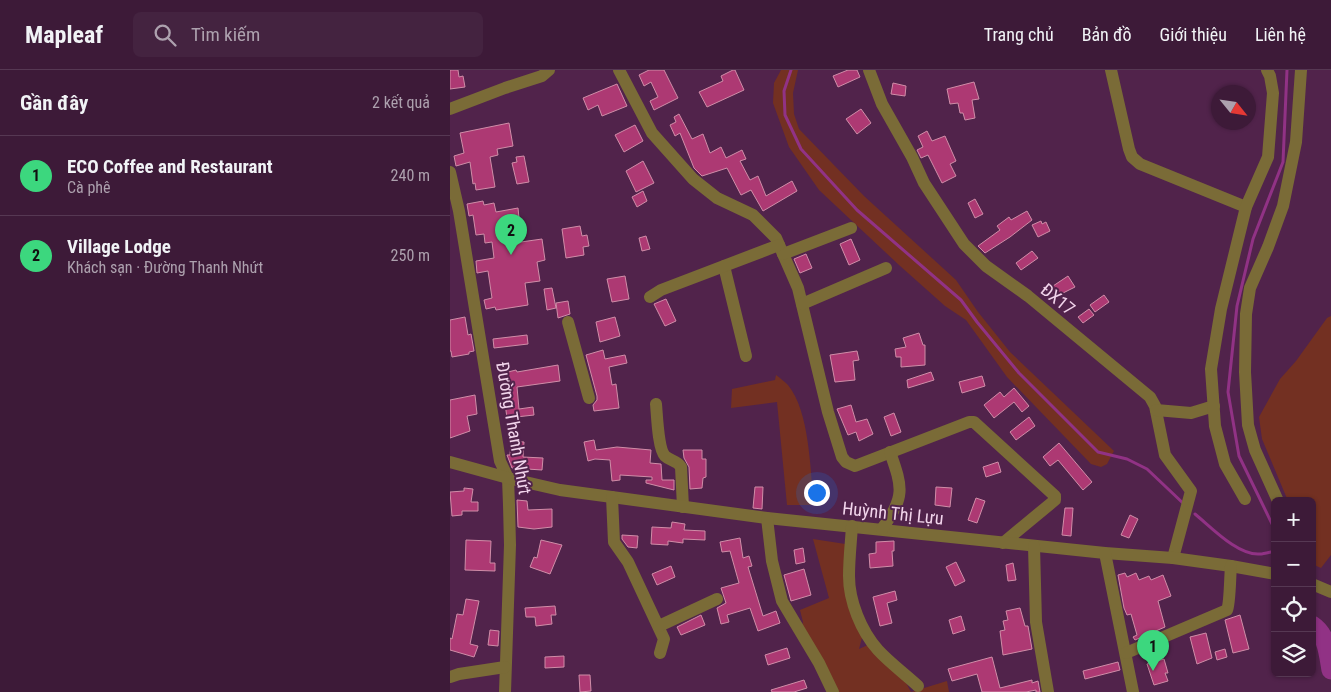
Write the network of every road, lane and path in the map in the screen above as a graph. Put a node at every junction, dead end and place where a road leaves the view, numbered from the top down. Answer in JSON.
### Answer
{"nodes":[{"id":1,"x":549,"y":70,"type":"edge"},
{"id":2,"x":619,"y":70,"type":"edge"},
{"id":3,"x":869,"y":70,"type":"edge"},
{"id":4,"x":1111,"y":70,"type":"edge"},
{"id":5,"x":1267,"y":70,"type":"edge"},
{"id":6,"x":1301,"y":70,"type":"edge"},
{"id":7,"x":450,"y":109,"type":"edge"},
{"id":8,"x":450,"y":172,"type":"edge"},
{"id":9,"x":1246,"y":207,"type":"junction"},
{"id":10,"x":851,"y":228,"type":"dead end"},
{"id":11,"x":781,"y":249,"type":"junction"},
{"id":12,"x":724,"y":266,"type":"junction"},
{"id":13,"x":886,"y":268,"type":"dead end"},
{"id":14,"x":650,"y":297,"type":"dead end"},
{"id":15,"x":802,"y":304,"type":"junction"},
{"id":16,"x":568,"y":322,"type":"dead end"},
{"id":17,"x":746,"y":356,"type":"dead end"},
{"id":18,"x":589,"y":398,"type":"dead end"},
{"id":19,"x":656,"y":404,"type":"dead end"},
{"id":20,"x":1214,"y":406,"type":"junction"},
{"id":21,"x":1156,"y":410,"type":"junction"},
{"id":22,"x":890,"y":452,"type":"junction"},
{"id":23,"x":450,"y":462,"type":"edge"},
{"id":24,"x":508,"y":478,"type":"junction"},
{"id":25,"x":612,"y":497,"type":"junction"},
{"id":26,"x":1276,"y":497,"type":"edge"},
{"id":27,"x":1245,"y":499,"type":"dead end"},
{"id":28,"x":683,"y":507,"type":"junction"},
{"id":29,"x":767,"y":518,"type":"junction"},
{"id":30,"x":852,"y":526,"type":"junction"},
{"id":31,"x":882,"y":528,"type":"junction"},
{"id":32,"x":1003,"y":543,"type":"junction"},
{"id":33,"x":1034,"y":546,"type":"junction"},
{"id":34,"x":1105,"y":553,"type":"junction"},
{"id":35,"x":1173,"y":558,"type":"junction"},
{"id":36,"x":1231,"y":566,"type":"junction"},
{"id":37,"x":1271,"y":573,"type":"edge"},
{"id":38,"x":1316,"y":586,"type":"edge"},
{"id":39,"x":1331,"y":592,"type":"edge"},
{"id":40,"x":717,"y":599,"type":"dead end"},
{"id":41,"x":659,"y":626,"type":"junction"},
{"id":42,"x":660,"y":653,"type":"dead end"},
{"id":43,"x":1126,"y":653,"type":"junction"},
{"id":44,"x":505,"y":667,"type":"junction"},
{"id":45,"x":450,"y":677,"type":"edge"},
{"id":46,"x":918,"y":686,"type":"dead end"},
{"id":47,"x":505,"y":692,"type":"edge"},
{"id":48,"x":833,"y":692,"type":"edge"},
{"id":49,"x":1048,"y":692,"type":"edge"},
{"id":50,"x":1133,"y":692,"type":"edge"}],
"edges":[{"from":1,"to":7,"type":"street"},
{"from":2,"to":11,"type":"street"},
{"from":3,"to":21,"type":"street","name":"ĐX17"},
{"from":4,"to":9,"type":"street"},
{"from":5,"to":9,"type":"street"},
{"from":6,"to":26,"type":"street"},
{"from":8,"to":24,"type":"street","name":"Đường Thanh Nhứt"},
{"from":9,"to":20,"type":"street"},
{"from":10,"to":11,"type":"street"},
{"from":11,"to":12,"type":"street"},
{"from":11,"to":15,"type":"street"},
{"from":12,"to":14,"type":"street"},
{"from":12,"to":17,"type":"street"},
{"from":13,"to":15,"type":"street"},
{"from":15,"to":22,"type":"street"},
{"from":16,"to":18,"type":"street"},
{"from":19,"to":28,"type":"street"},
{"from":20,"to":21,"type":"street"},
{"from":20,"to":27,"type":"street"},
{"from":21,"to":35,"type":"street","name":"ĐX17"},
{"from":22,"to":31,"type":"street"},
{"from":22,"to":32,"type":"street"},
{"from":23,"to":24,"type":"street","name":"Huỳnh Thị Lựu"},
{"from":24,"to":25,"type":"street","name":"Huỳnh Thị Lựu"},
{"from":24,"to":44,"type":"street","name":"Đường Thanh Nhứt"},
{"from":25,"to":28,"type":"street","name":"Huỳnh Thị Lựu"},
{"from":25,"to":41,"type":"street"},
{"from":28,"to":29,"type":"street","name":"Huỳnh Thị Lựu"},
{"from":29,"to":30,"type":"street","name":"Huỳnh Thị Lựu"},
{"from":29,"to":48,"type":"street"},
{"from":30,"to":31,"type":"street","name":"Huỳnh Thị Lựu"},
{"from":30,"to":46,"type":"street"},
{"from":31,"to":32,"type":"street","name":"Huỳnh Thị Lựu"},
{"from":32,"to":33,"type":"street","name":"Huỳnh Thị Lựu"},
{"from":33,"to":34,"type":"street","name":"Huỳnh Thị Lựu"},
{"from":33,"to":49,"type":"street"},
{"from":34,"to":35,"type":"street","name":"Huỳnh Thị Lựu"},
{"from":34,"to":43,"type":"street"},
{"from":35,"to":36,"type":"street","name":"Huỳnh Thị Lựu"},
{"from":36,"to":37,"type":"street","name":"Huỳnh Thị Lựu"},
{"from":36,"to":43,"type":"street"},
{"from":38,"to":39,"type":"street"},
{"from":40,"to":41,"type":"street"},
{"from":41,"to":42,"type":"street"},
{"from":43,"to":50,"type":"street"},
{"from":44,"to":45,"type":"street"},
{"from":44,"to":47,"type":"street","name":"Đường Thanh Nhứt"}]}
